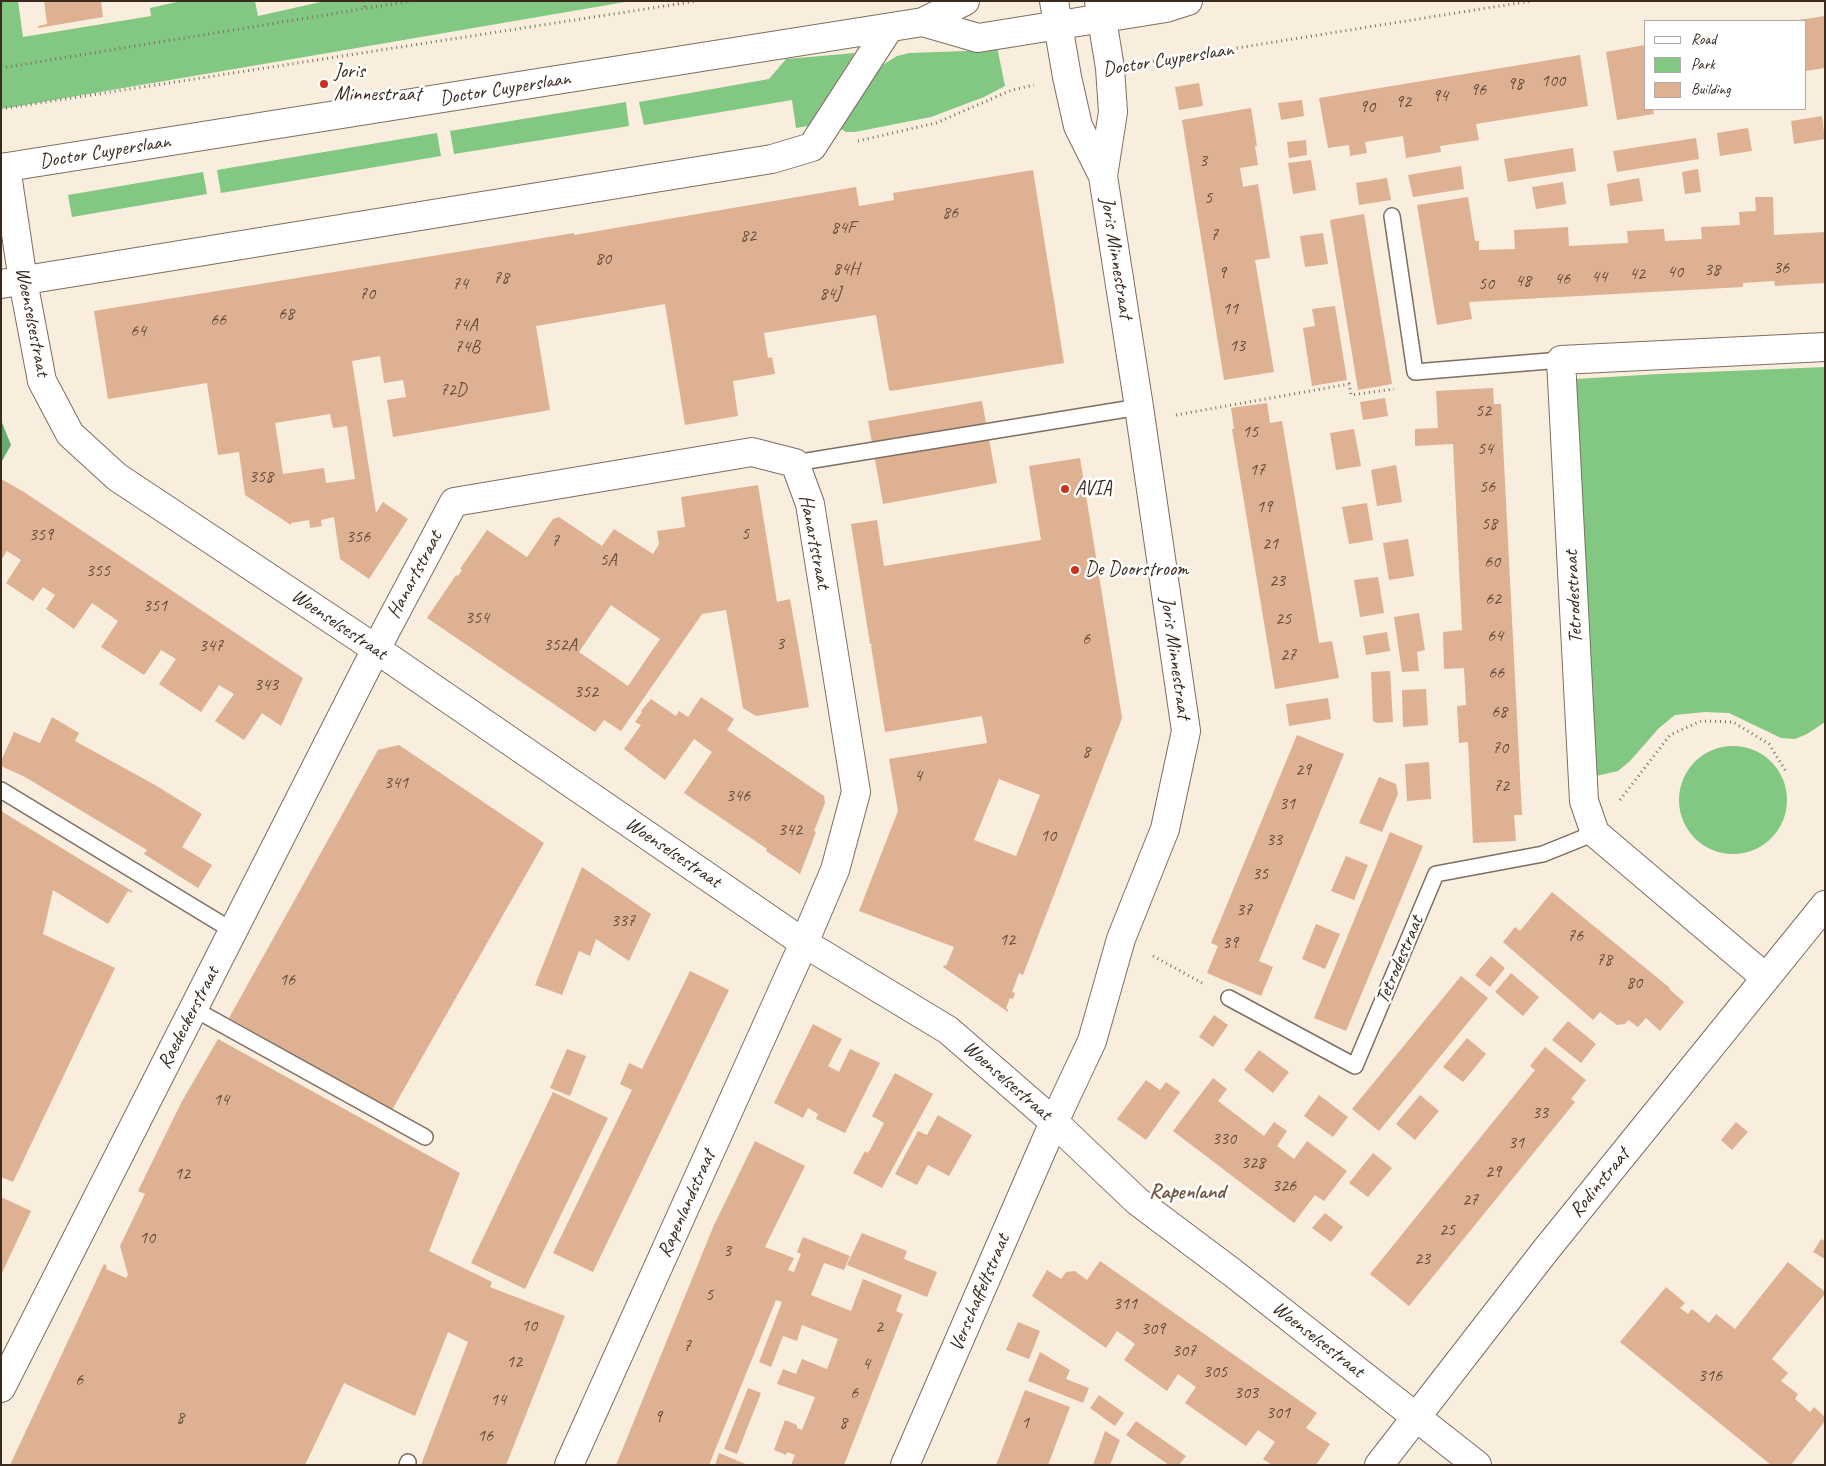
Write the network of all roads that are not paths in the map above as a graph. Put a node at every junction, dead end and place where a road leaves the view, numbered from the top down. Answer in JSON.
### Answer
{"nodes":[{"id":1,"x":965,"y":1,"type":"edge"},
{"id":2,"x":1188,"y":1,"type":"edge"},
{"id":3,"x":1101,"y":9,"type":"edge"},
{"id":4,"x":1056,"y":13,"type":"edge"},
{"id":5,"x":923,"y":22,"type":"junction"},
{"id":6,"x":889,"y":28,"type":"junction"},
{"id":7,"x":4,"y":168,"type":"edge"},
{"id":8,"x":1103,"y":176,"type":"junction"},
{"id":9,"x":1392,"y":216,"type":"dead end"},
{"id":10,"x":12,"y":282,"type":"edge"},
{"id":11,"x":1825,"y":347,"type":"edge"},
{"id":12,"x":1561,"y":360,"type":"junction"},
{"id":13,"x":1140,"y":414,"type":"junction"},
{"id":14,"x":794,"y":463,"type":"junction"},
{"id":15,"x":376,"y":649,"type":"junction"},
{"id":16,"x":1,"y":790,"type":"edge"},
{"id":17,"x":1595,"y":833,"type":"junction"},
{"id":18,"x":1825,"y":904,"type":"edge"},
{"id":19,"x":232,"y":931,"type":"junction"},
{"id":20,"x":804,"y":943,"type":"junction"},
{"id":21,"x":1766,"y":978,"type":"junction"},
{"id":22,"x":1229,"y":998,"type":"road end"},
{"id":23,"x":194,"y":1009,"type":"junction"},
{"id":24,"x":1054,"y":1122,"type":"junction"},
{"id":25,"x":425,"y":1136,"type":"dead end"},
{"id":26,"x":1,"y":1388,"type":"edge"},
{"id":27,"x":1416,"y":1416,"type":"junction"},
{"id":28,"x":569,"y":1465,"type":"edge"},
{"id":29,"x":905,"y":1465,"type":"edge"},
{"id":30,"x":1379,"y":1465,"type":"edge"},
{"id":31,"x":1477,"y":1465,"type":"edge"}],
"edges":[{"from":1,"to":5,"type":"street","name":"Doctor Cuyperslaan"},
{"from":2,"to":3,"type":"street","name":"Doctor Cuyperslaan"},
{"from":3,"to":4,"type":"street","name":"Doctor Cuyperslaan"},
{"from":3,"to":8,"type":"street","name":"Joris Minnestraat"},
{"from":4,"to":5,"type":"street","name":"Doctor Cuyperslaan"},
{"from":4,"to":8,"type":"street","name":"Joris Minnestraat"},
{"from":5,"to":6,"type":"street","name":"Doctor Cuyperslaan"},
{"from":6,"to":7,"type":"street","name":"Doctor Cuyperslaan"},
{"from":6,"to":10,"type":"street"},
{"from":7,"to":10,"type":"street","name":"Woenselsestraat"},
{"from":8,"to":13,"type":"street","name":"Joris Minnestraat"},
{"from":9,"to":12,"type":"lane"},
{"from":10,"to":15,"type":"street","name":"Woenselsestraat"},
{"from":11,"to":12,"type":"street"},
{"from":12,"to":17,"type":"street","name":"Tetrodestraat"},
{"from":13,"to":14,"type":"lane"},
{"from":13,"to":24,"type":"street","name":"Joris Minnestraat"},
{"from":14,"to":15,"type":"street","name":"Hanartstraat"},
{"from":14,"to":20,"type":"street","name":"Hanartstraat"},
{"from":15,"to":19,"type":"street","name":"Raedeckerstraat"},
{"from":15,"to":20,"type":"street","name":"Woenselsestraat"},
{"from":16,"to":19,"type":"lane"},
{"from":17,"to":21,"type":"street"},
{"from":17,"to":22,"type":"lane","name":"Tetrodestraat"},
{"from":18,"to":21,"type":"street","name":"Rodinstraat"},
{"from":19,"to":23,"type":"street","name":"Raedeckerstraat"},
{"from":20,"to":24,"type":"street","name":"Woenselsestraat"},
{"from":20,"to":28,"type":"street","name":"Rapenlandstraat"},
{"from":21,"to":27,"type":"street","name":"Rodinstraat"},
{"from":23,"to":25,"type":"lane"},
{"from":23,"to":26,"type":"street","name":"Raedeckerstraat"},
{"from":24,"to":27,"type":"street","name":"Woenselsestraat"},
{"from":24,"to":29,"type":"street","name":"Verschaffeltstraat"},
{"from":27,"to":30,"type":"street","name":"Rodinstraat"},
{"from":27,"to":31,"type":"street","name":"Woenselsestraat"}]}
